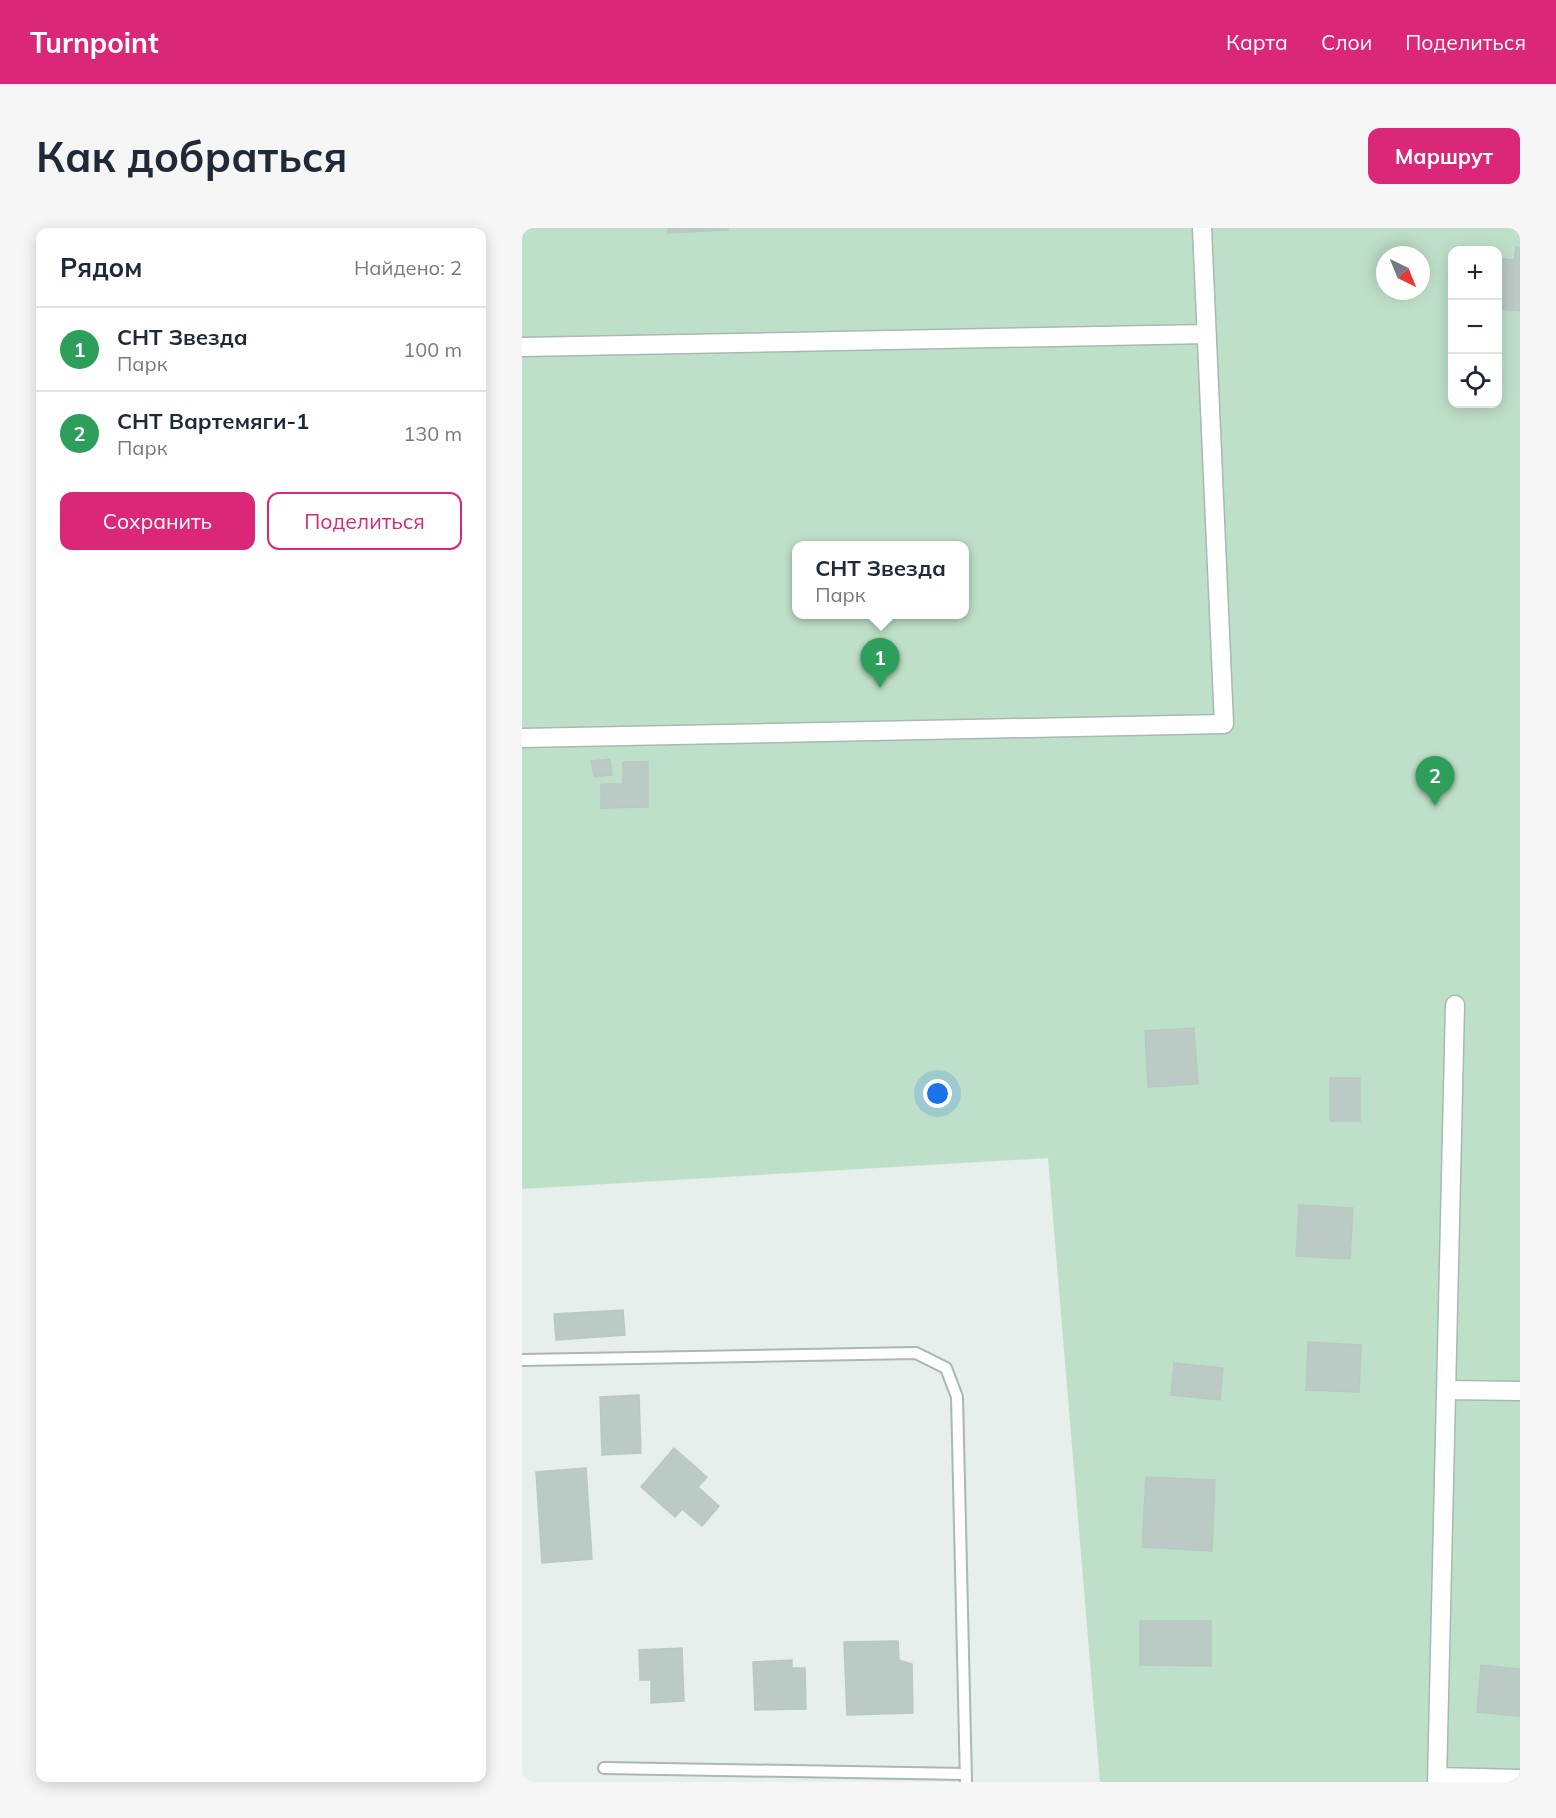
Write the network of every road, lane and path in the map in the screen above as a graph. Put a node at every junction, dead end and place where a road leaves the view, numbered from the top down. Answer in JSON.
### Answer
{"nodes":[{"id":1,"x":1202,"y":228,"type":"edge"},
{"id":2,"x":1207,"y":334,"type":"junction"},
{"id":3,"x":522,"y":347,"type":"edge"},
{"id":4,"x":522,"y":738,"type":"edge"},
{"id":5,"x":1455,"y":1005,"type":"dead end"},
{"id":6,"x":522,"y":1360,"type":"edge"},
{"id":7,"x":1447,"y":1390,"type":"junction"},
{"id":8,"x":1520,"y":1391,"type":"edge"},
{"id":9,"x":604,"y":1768,"type":"dead end"},
{"id":10,"x":966,"y":1778,"type":"edge"},
{"id":11,"x":1520,"y":1779,"type":"edge"},
{"id":12,"x":1437,"y":1780,"type":"edge"}],
"edges":[{"from":1,"to":2,"type":"street"},
{"from":2,"to":3,"type":"street"},
{"from":2,"to":4,"type":"street"},
{"from":5,"to":7,"type":"street"},
{"from":6,"to":10,"type":"lane"},
{"from":7,"to":8,"type":"street"},
{"from":7,"to":12,"type":"street"},
{"from":9,"to":10,"type":"lane"},
{"from":11,"to":12,"type":"street"}]}
